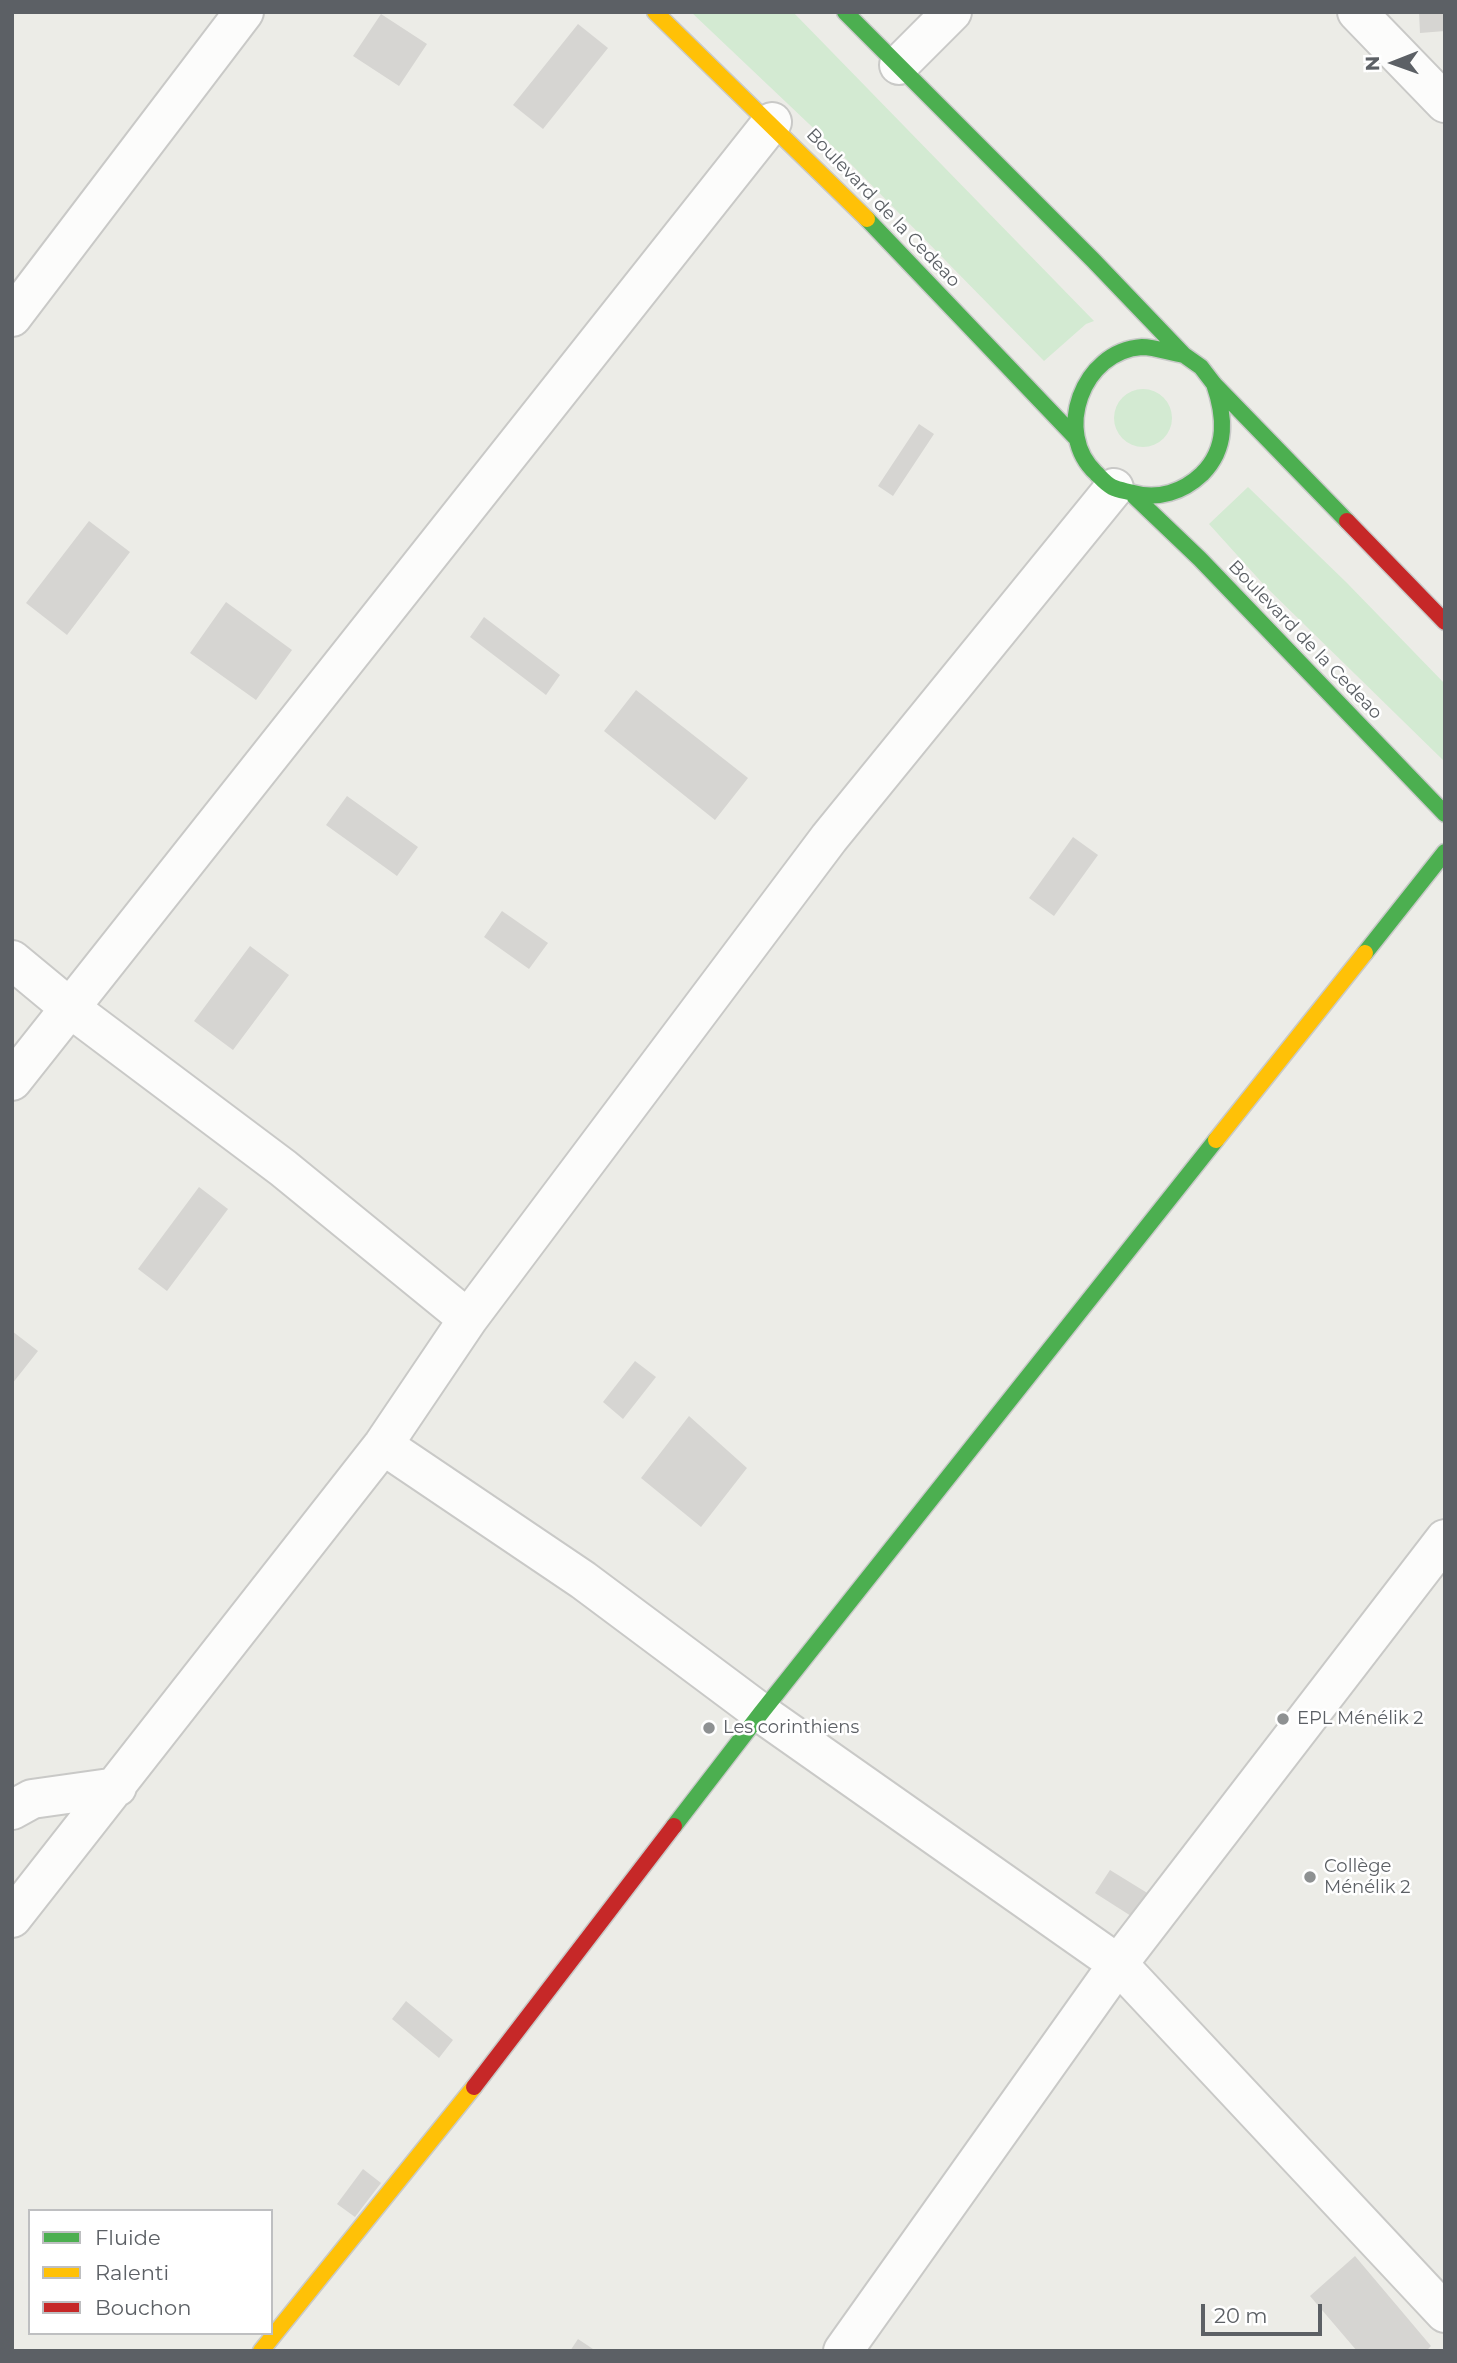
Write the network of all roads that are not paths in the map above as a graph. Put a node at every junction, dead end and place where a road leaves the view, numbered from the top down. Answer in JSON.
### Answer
{"nodes":[{"id":1,"x":244,"y":12,"type":"edge"},
{"id":2,"x":655,"y":12,"type":"edge"},
{"id":3,"x":845,"y":12,"type":"edge"},
{"id":4,"x":952,"y":12,"type":"edge"},
{"id":5,"x":1357,"y":12,"type":"edge"},
{"id":6,"x":899,"y":65,"type":"junction"},
{"id":7,"x":1445,"y":103,"type":"edge"},
{"id":8,"x":772,"y":121,"type":"junction"},
{"id":9,"x":12,"y":317,"type":"edge"},
{"id":10,"x":1184,"y":355,"type":"junction"},
{"id":11,"x":1214,"y":384,"type":"junction"},
{"id":12,"x":1076,"y":438,"type":"junction"},
{"id":13,"x":1124,"y":492,"type":"junction"},
{"id":14,"x":1445,"y":622,"type":"edge"},
{"id":15,"x":1445,"y":814,"type":"edge"},
{"id":16,"x":1445,"y":852,"type":"edge"},
{"id":17,"x":12,"y":960,"type":"edge"},
{"id":18,"x":70,"y":1008,"type":"junction"},
{"id":19,"x":12,"y":1082,"type":"edge"},
{"id":20,"x":468,"y":1319,"type":"junction"},
{"id":21,"x":383,"y":1445,"type":"junction"},
{"id":22,"x":1445,"y":1539,"type":"edge"},
{"id":23,"x":761,"y":1713,"type":"junction"},
{"id":24,"x":117,"y":1787,"type":"junction"},
{"id":25,"x":12,"y":1810,"type":"edge"},
{"id":26,"x":12,"y":1918,"type":"edge"},
{"id":27,"x":1118,"y":1964,"type":"junction"},
{"id":28,"x":1445,"y":2313,"type":"edge"},
{"id":29,"x":261,"y":2351,"type":"edge"},
{"id":30,"x":843,"y":2351,"type":"edge"}],
"edges":[{"from":1,"to":9,"type":"street"},
{"from":2,"to":8,"type":"main road","name":"Boulevard de la Cedeao"},
{"from":3,"to":6,"type":"main road","name":"Boulevard de la Cedeao"},
{"from":4,"to":6,"type":"street"},
{"from":5,"to":7,"type":"street"},
{"from":6,"to":10,"type":"main road","name":"Boulevard de la Cedeao"},
{"from":8,"to":12,"type":"main road","name":"Boulevard de la Cedeao"},
{"from":8,"to":18,"type":"street"},
{"from":10,"to":11,"type":"main road","name":"Boulevard de la Cedeao"},
{"from":10,"to":12,"type":"main road","name":"Boulevard de la Cedeao"},
{"from":11,"to":13,"type":"main road","name":"Boulevard de la Cedeao"},
{"from":11,"to":14,"type":"main road","name":"Boulevard de la Cedeao"},
{"from":12,"to":13,"type":"main road","name":"Boulevard de la Cedeao"},
{"from":13,"to":15,"type":"main road","name":"Boulevard de la Cedeao"},
{"from":13,"to":20,"type":"street"},
{"from":16,"to":23,"type":"main road"},
{"from":17,"to":18,"type":"street"},
{"from":18,"to":19,"type":"street"},
{"from":18,"to":20,"type":"street"},
{"from":20,"to":21,"type":"street"},
{"from":21,"to":23,"type":"street"},
{"from":21,"to":24,"type":"street"},
{"from":22,"to":27,"type":"street"},
{"from":23,"to":27,"type":"street"},
{"from":23,"to":29,"type":"main road"},
{"from":24,"to":25,"type":"street"},
{"from":24,"to":26,"type":"street"},
{"from":27,"to":28,"type":"street"},
{"from":27,"to":30,"type":"street"}]}
